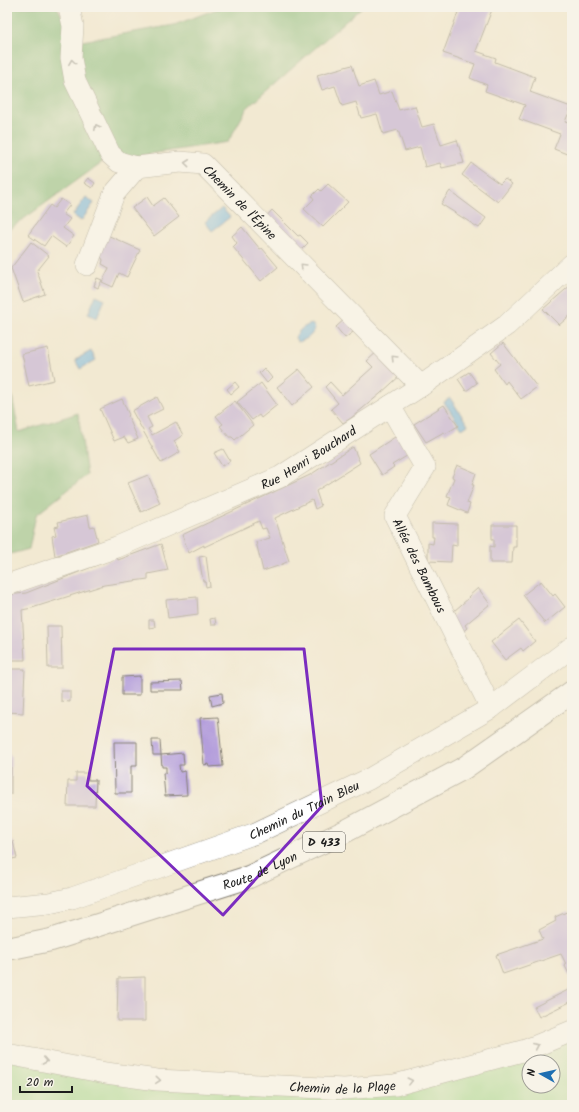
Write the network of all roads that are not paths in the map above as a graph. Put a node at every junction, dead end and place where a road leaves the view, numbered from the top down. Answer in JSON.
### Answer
{"nodes":[{"id":1,"x":69,"y":7,"type":"edge"},
{"id":2,"x":136,"y":168,"type":"junction"},
{"id":3,"x":87,"y":264,"type":"dead end"},
{"id":4,"x":572,"y":264,"type":"edge"},
{"id":5,"x":421,"y":386,"type":"junction"},
{"id":6,"x":390,"y":406,"type":"junction"},
{"id":7,"x":7,"y":585,"type":"edge"},
{"id":8,"x":572,"y":647,"type":"edge"},
{"id":9,"x":572,"y":692,"type":"edge"},
{"id":10,"x":491,"y":708,"type":"junction"},
{"id":11,"x":7,"y":907,"type":"edge"},
{"id":12,"x":7,"y":949,"type":"edge"},
{"id":13,"x":572,"y":1031,"type":"edge"},
{"id":14,"x":7,"y":1054,"type":"edge"}],
"edges":[{"from":2,"to":1,"type":"street","name":"Chemin de l'Épine","one_way":true},
{"from":2,"to":3,"type":"street"},
{"from":5,"to":2,"type":"street","name":"Chemin de l'Épine","one_way":true},
{"from":4,"to":5,"type":"street","name":"Rue Henri Bouchard"},
{"from":5,"to":6,"type":"street","name":"Rue Henri Bouchard"},
{"from":6,"to":7,"type":"street","name":"Rue Henri Bouchard"},
{"from":6,"to":10,"type":"street","name":"Allée des Bambous"},
{"from":8,"to":10,"type":"street","name":"Chemin du Train Bleu"},
{"from":9,"to":12,"type":"main road","name":"Route de Lyon","number":"D 433"},
{"from":10,"to":11,"type":"street","name":"Chemin du Train Bleu"},
{"from":14,"to":13,"type":"street","name":"Chemin de la Plage","one_way":true}]}
